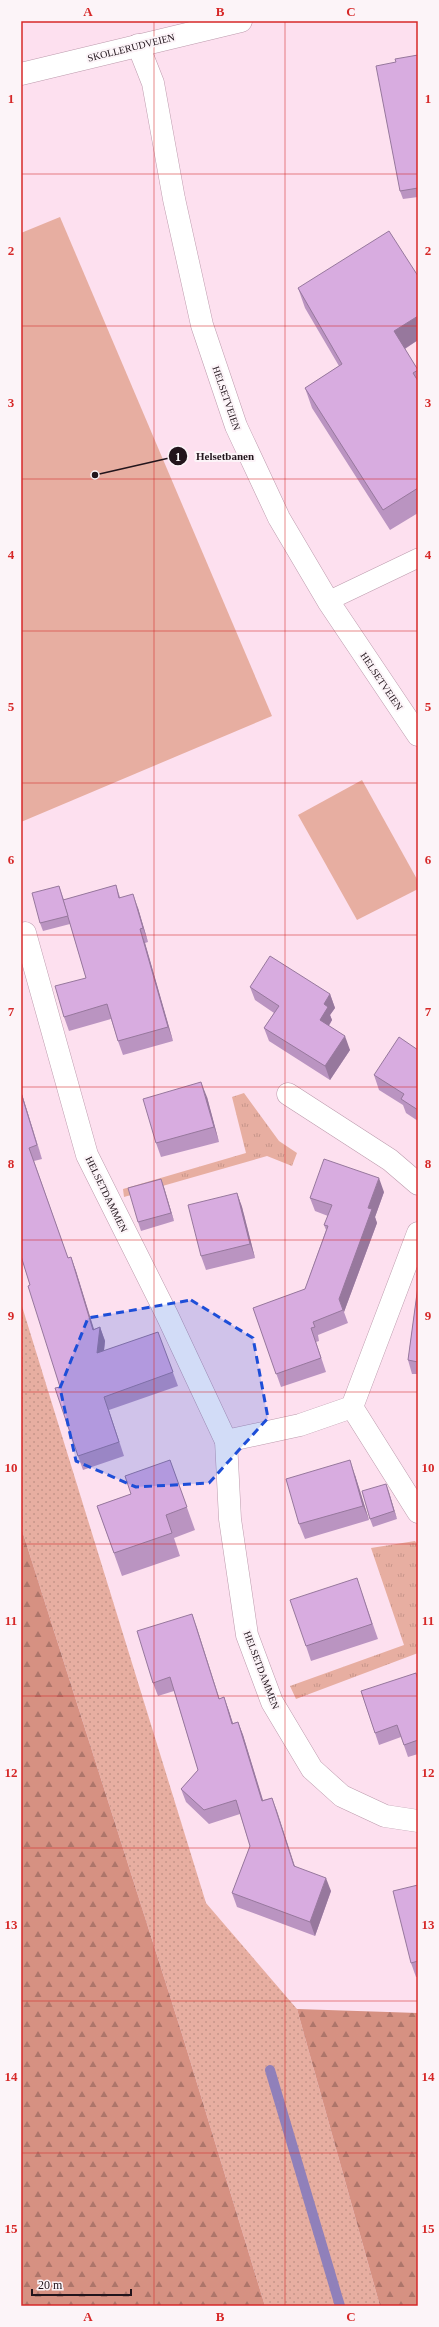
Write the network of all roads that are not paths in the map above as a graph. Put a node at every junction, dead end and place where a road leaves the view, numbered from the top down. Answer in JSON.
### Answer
{"nodes":[{"id":1,"x":241,"y":21,"type":"edge"},
{"id":2,"x":138,"y":45,"type":"junction"},
{"id":3,"x":21,"y":74,"type":"edge"},
{"id":4,"x":418,"y":558,"type":"edge"},
{"id":5,"x":328,"y":601,"type":"junction"},
{"id":6,"x":418,"y":735,"type":"edge"},
{"id":7,"x":25,"y":933,"type":"dead end"},
{"id":8,"x":288,"y":1094,"type":"dead end"},
{"id":9,"x":418,"y":1184,"type":"edge"},
{"id":10,"x":418,"y":1232,"type":"edge"},
{"id":11,"x":352,"y":1407,"type":"junction"},
{"id":12,"x":226,"y":1441,"type":"junction"},
{"id":13,"x":418,"y":1512,"type":"edge"},
{"id":14,"x":418,"y":1821,"type":"edge"}],
"edges":[{"from":1,"to":2,"type":"street","name":"SKOLLERUDVEIEN"},
{"from":2,"to":3,"type":"street","name":"SKOLLERUDVEIEN"},
{"from":2,"to":5,"type":"street","name":"HELSETVEIEN"},
{"from":4,"to":5,"type":"lane"},
{"from":5,"to":6,"type":"street","name":"HELSETVEIEN"},
{"from":7,"to":12,"type":"street","name":"HELSETDAMMEN"},
{"from":8,"to":9,"type":"street"},
{"from":10,"to":11,"type":"street"},
{"from":11,"to":12,"type":"street"},
{"from":11,"to":13,"type":"street"},
{"from":12,"to":14,"type":"street","name":"HELSETDAMMEN"}]}
